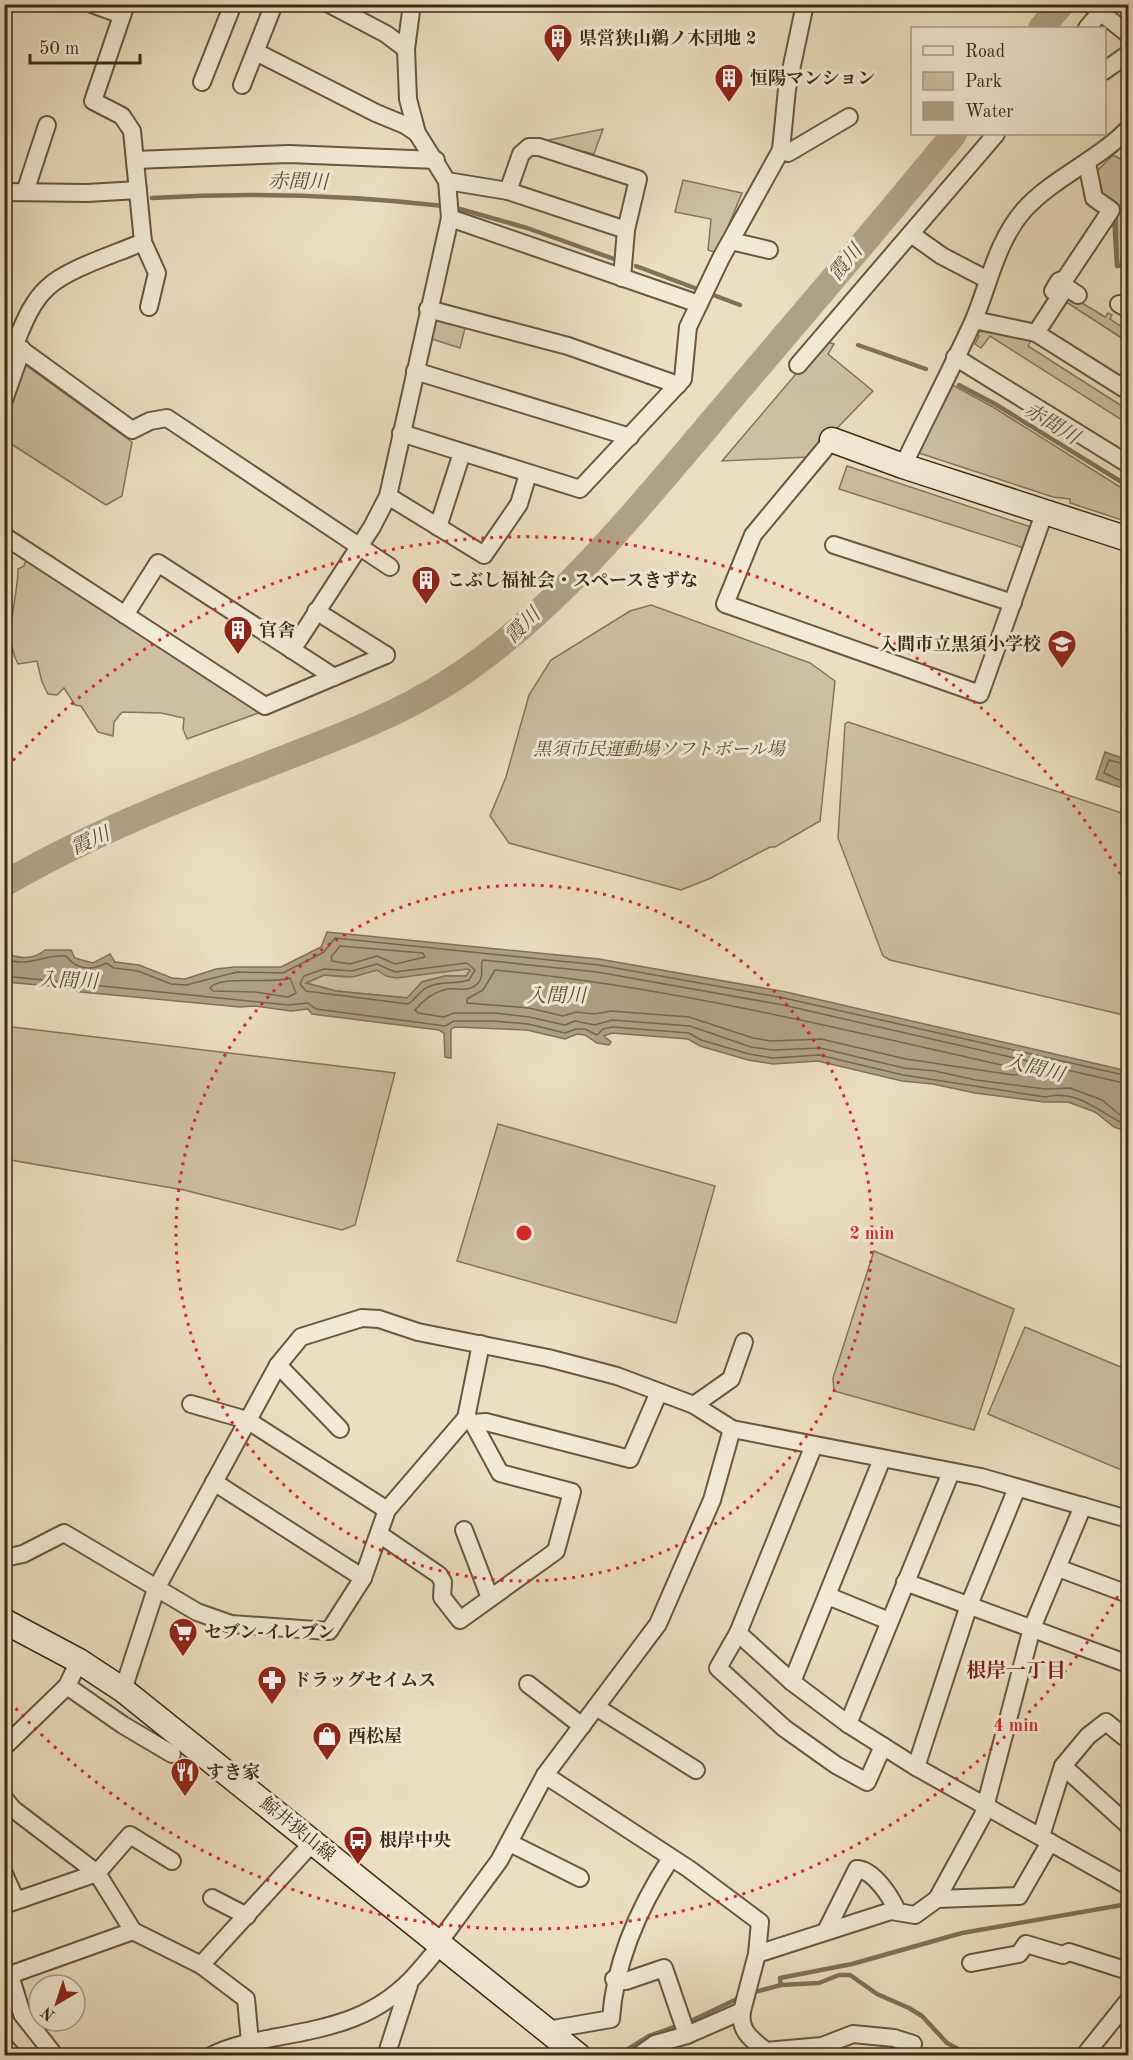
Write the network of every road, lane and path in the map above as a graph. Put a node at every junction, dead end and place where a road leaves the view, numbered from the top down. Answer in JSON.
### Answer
{"nodes":[{"id":1,"x":92,"y":4,"type":"edge"},
{"id":2,"x":233,"y":4,"type":"edge"},
{"id":3,"x":273,"y":4,"type":"edge"},
{"id":4,"x":329,"y":4,"type":"edge"},
{"id":5,"x":412,"y":4,"type":"edge"},
{"id":6,"x":805,"y":4,"type":"edge"},
{"id":7,"x":1116,"y":4,"type":"edge"},
{"id":8,"x":1100,"y":8,"type":"edge"},
{"id":9,"x":124,"y":10,"type":"edge"},
{"id":10,"x":1088,"y":27,"type":"edge"},
{"id":11,"x":1128,"y":34,"type":"edge"},
{"id":12,"x":406,"y":49,"type":"junction"},
{"id":13,"x":256,"y":52,"type":"junction"},
{"id":14,"x":1128,"y":54,"type":"edge"},
{"id":15,"x":1106,"y":70,"type":"edge"},
{"id":16,"x":202,"y":82,"type":"dead end"},
{"id":17,"x":242,"y":85,"type":"dead end"},
{"id":18,"x":849,"y":117,"type":"dead end"},
{"id":19,"x":47,"y":125,"type":"dead end"},
{"id":20,"x":1128,"y":129,"type":"edge"},
{"id":21,"x":417,"y":133,"type":"junction"},
{"id":22,"x":995,"y":135,"type":"edge"},
{"id":23,"x":781,"y":150,"type":"junction"},
{"id":24,"x":135,"y":160,"type":"junction"},
{"id":25,"x":436,"y":160,"type":"junction"},
{"id":26,"x":1087,"y":163,"type":"junction"},
{"id":27,"x":447,"y":181,"type":"junction"},
{"id":28,"x":138,"y":190,"type":"junction"},
{"id":29,"x":508,"y":191,"type":"junction"},
{"id":30,"x":4,"y":192,"type":"edge"},
{"id":31,"x":24,"y":192,"type":"junction"},
{"id":32,"x":450,"y":218,"type":"junction"},
{"id":33,"x":626,"y":230,"type":"junction"},
{"id":34,"x":911,"y":234,"type":"junction"},
{"id":35,"x":731,"y":241,"type":"junction"},
{"id":36,"x":143,"y":242,"type":"junction"},
{"id":37,"x":769,"y":250,"type":"dead end"},
{"id":38,"x":622,"y":278,"type":"junction"},
{"id":39,"x":988,"y":280,"type":"junction"},
{"id":40,"x":1053,"y":291,"type":"dead end"},
{"id":41,"x":1078,"y":295,"type":"dead end"},
{"id":42,"x":699,"y":304,"type":"junction"},
{"id":43,"x":149,"y":306,"type":"dead end"},
{"id":44,"x":428,"y":309,"type":"junction"},
{"id":45,"x":974,"y":320,"type":"junction"},
{"id":46,"x":1036,"y":333,"type":"junction"},
{"id":47,"x":14,"y":344,"type":"edge"},
{"id":48,"x":955,"y":357,"type":"junction"},
{"id":49,"x":798,"y":365,"type":"dead end"},
{"id":50,"x":415,"y":371,"type":"junction"},
{"id":51,"x":678,"y":386,"type":"junction"},
{"id":52,"x":1128,"y":391,"type":"edge"},
{"id":53,"x":4,"y":400,"type":"edge"},
{"id":54,"x":401,"y":433,"type":"junction"},
{"id":55,"x":630,"y":437,"type":"junction"},
{"id":56,"x":832,"y":440,"type":"joint"},
{"id":57,"x":462,"y":453,"type":"junction"},
{"id":58,"x":1128,"y":464,"type":"edge"},
{"id":59,"x":903,"y":466,"type":"junction"},
{"id":60,"x":528,"y":474,"type":"junction"},
{"id":61,"x":388,"y":496,"type":"junction"},
{"id":62,"x":1045,"y":511,"type":"junction"},
{"id":63,"x":438,"y":527,"type":"junction"},
{"id":64,"x":4,"y":536,"type":"edge"},
{"id":65,"x":1128,"y":539,"type":"edge"},
{"id":66,"x":834,"y":545,"type":"dead end"},
{"id":67,"x":358,"y":547,"type":"junction"},
{"id":68,"x":390,"y":567,"type":"dead end"},
{"id":69,"x":1014,"y":603,"type":"junction"},
{"id":70,"x":316,"y":611,"type":"junction"},
{"id":71,"x":125,"y":615,"type":"junction"},
{"id":72,"x":292,"y":650,"type":"junction"},
{"id":73,"x":334,"y":677,"type":"junction"},
{"id":74,"x":744,"y":1342,"type":"dead end"},
{"id":75,"x":481,"y":1344,"type":"junction"},
{"id":76,"x":278,"y":1365,"type":"junction"},
{"id":77,"x":659,"y":1392,"type":"junction"},
{"id":78,"x":191,"y":1404,"type":"dead end"},
{"id":79,"x":694,"y":1405,"type":"junction"},
{"id":80,"x":247,"y":1420,"type":"junction"},
{"id":81,"x":470,"y":1421,"type":"junction"},
{"id":82,"x":340,"y":1429,"type":"dead end"},
{"id":83,"x":732,"y":1429,"type":"junction"},
{"id":84,"x":814,"y":1445,"type":"junction"},
{"id":85,"x":882,"y":1460,"type":"junction"},
{"id":86,"x":951,"y":1472,"type":"junction"},
{"id":87,"x":214,"y":1482,"type":"junction"},
{"id":88,"x":1017,"y":1488,"type":"junction"},
{"id":89,"x":1083,"y":1506,"type":"junction"},
{"id":90,"x":387,"y":1510,"type":"junction"},
{"id":91,"x":1128,"y":1519,"type":"edge"},
{"id":92,"x":464,"y":1530,"type":"dead end"},
{"id":93,"x":379,"y":1534,"type":"junction"},
{"id":94,"x":4,"y":1557,"type":"edge"},
{"id":95,"x":1058,"y":1568,"type":"junction"},
{"id":96,"x":363,"y":1578,"type":"junction"},
{"id":97,"x":905,"y":1582,"type":"junction"},
{"id":98,"x":156,"y":1589,"type":"junction"},
{"id":99,"x":1128,"y":1594,"type":"edge"},
{"id":100,"x":828,"y":1596,"type":"junction"},
{"id":101,"x":490,"y":1598,"type":"junction"},
{"id":102,"x":969,"y":1605,"type":"junction"},
{"id":103,"x":4,"y":1621,"type":"edge"},
{"id":104,"x":889,"y":1621,"type":"junction"},
{"id":105,"x":1032,"y":1628,"type":"junction"},
{"id":106,"x":738,"y":1633,"type":"junction"},
{"id":107,"x":79,"y":1661,"type":"junction"},
{"id":108,"x":1128,"y":1664,"type":"edge"},
{"id":109,"x":792,"y":1682,"type":"junction"},
{"id":110,"x":528,"y":1684,"type":"dead end"},
{"id":111,"x":66,"y":1686,"type":"junction"},
{"id":112,"x":123,"y":1690,"type":"junction"},
{"id":113,"x":596,"y":1707,"type":"junction"},
{"id":114,"x":848,"y":1724,"type":"junction"},
{"id":115,"x":582,"y":1725,"type":"junction"},
{"id":116,"x":1128,"y":1740,"type":"edge"},
{"id":117,"x":883,"y":1746,"type":"junction"},
{"id":118,"x":4,"y":1747,"type":"edge"},
{"id":119,"x":172,"y":1754,"type":"dead end"},
{"id":120,"x":1063,"y":1766,"type":"junction"},
{"id":121,"x":916,"y":1767,"type":"junction"},
{"id":122,"x":696,"y":1770,"type":"dead end"},
{"id":123,"x":545,"y":1775,"type":"junction"},
{"id":124,"x":7,"y":1806,"type":"edge"},
{"id":125,"x":986,"y":1806,"type":"junction"},
{"id":126,"x":1128,"y":1825,"type":"edge"},
{"id":127,"x":1046,"y":1839,"type":"junction"},
{"id":128,"x":314,"y":1841,"type":"junction"},
{"id":129,"x":510,"y":1843,"type":"junction"},
{"id":130,"x":671,"y":1858,"type":"junction"},
{"id":131,"x":172,"y":1861,"type":"dead end"},
{"id":132,"x":97,"y":1872,"type":"junction"},
{"id":133,"x":4,"y":1874,"type":"edge"},
{"id":134,"x":580,"y":1878,"type":"dead end"},
{"id":135,"x":1128,"y":1886,"type":"edge"},
{"id":136,"x":212,"y":1898,"type":"dead end"},
{"id":137,"x":937,"y":1899,"type":"junction"},
{"id":138,"x":10,"y":1903,"type":"edge"},
{"id":139,"x":897,"y":1911,"type":"junction"},
{"id":140,"x":247,"y":1916,"type":"junction"},
{"id":141,"x":827,"y":1929,"type":"junction"},
{"id":142,"x":134,"y":1931,"type":"junction"},
{"id":143,"x":442,"y":1944,"type":"junction"},
{"id":144,"x":757,"y":1954,"type":"junction"},
{"id":145,"x":971,"y":1963,"type":"dead end"},
{"id":146,"x":201,"y":1965,"type":"junction"},
{"id":147,"x":1128,"y":1971,"type":"edge"},
{"id":148,"x":7,"y":1976,"type":"edge"},
{"id":149,"x":614,"y":1979,"type":"junction"},
{"id":150,"x":410,"y":1981,"type":"junction"},
{"id":151,"x":1128,"y":2001,"type":"edge"},
{"id":152,"x":744,"y":2007,"type":"junction"},
{"id":153,"x":548,"y":2030,"type":"junction"},
{"id":154,"x":686,"y":2033,"type":"junction"},
{"id":155,"x":250,"y":2042,"type":"junction"},
{"id":156,"x":912,"y":2044,"type":"dead end"},
{"id":157,"x":4,"y":2046,"type":"edge"},
{"id":158,"x":764,"y":2053,"type":"edge"},
{"id":159,"x":14,"y":2055,"type":"edge"},
{"id":160,"x":55,"y":2055,"type":"edge"},
{"id":161,"x":210,"y":2055,"type":"edge"},
{"id":162,"x":386,"y":2055,"type":"edge"},
{"id":163,"x":579,"y":2055,"type":"edge"},
{"id":164,"x":638,"y":2055,"type":"edge"},
{"id":165,"x":1084,"y":2055,"type":"edge"}],
"edges":[{"from":1,"to":9,"type":"street"},
{"from":2,"to":16,"type":"street"},
{"from":3,"to":13,"type":"street"},
{"from":4,"to":12,"type":"street"},
{"from":5,"to":12,"type":"street"},
{"from":6,"to":23,"type":"street"},
{"from":7,"to":8,"type":"street"},
{"from":8,"to":10,"type":"street"},
{"from":8,"to":11,"type":"street"},
{"from":9,"to":24,"type":"street"},
{"from":12,"to":21,"type":"street"},
{"from":13,"to":17,"type":"street"},
{"from":13,"to":21,"type":"street"},
{"from":14,"to":15,"type":"street"},
{"from":18,"to":23,"type":"street"},
{"from":19,"to":31,"type":"street"},
{"from":20,"to":26,"type":"street"},
{"from":21,"to":25,"type":"street"},
{"from":22,"to":34,"type":"street"},
{"from":23,"to":35,"type":"street"},
{"from":24,"to":25,"type":"street"},
{"from":24,"to":28,"type":"street"},
{"from":25,"to":27,"type":"street"},
{"from":26,"to":39,"type":"street"},
{"from":26,"to":40,"type":"street"},
{"from":27,"to":29,"type":"street"},
{"from":27,"to":32,"type":"street"},
{"from":28,"to":31,"type":"street"},
{"from":28,"to":36,"type":"street"},
{"from":29,"to":33,"type":"street"},
{"from":29,"to":33,"type":"street"},
{"from":30,"to":31,"type":"street"},
{"from":32,"to":38,"type":"street"},
{"from":32,"to":44,"type":"street"},
{"from":33,"to":38,"type":"street"},
{"from":34,"to":39,"type":"street"},
{"from":34,"to":49,"type":"street"},
{"from":35,"to":37,"type":"street"},
{"from":35,"to":42,"type":"street"},
{"from":36,"to":43,"type":"street"},
{"from":36,"to":47,"type":"street"},
{"from":38,"to":42,"type":"street"},
{"from":39,"to":45,"type":"street"},
{"from":41,"to":46,"type":"street"},
{"from":42,"to":51,"type":"street"},
{"from":44,"to":50,"type":"street"},
{"from":44,"to":51,"type":"street"},
{"from":45,"to":46,"type":"street"},
{"from":45,"to":48,"type":"street"},
{"from":46,"to":52,"type":"street"},
{"from":47,"to":53,"type":"street"},
{"from":47,"to":67,"type":"street"},
{"from":48,"to":58,"type":"street"},
{"from":48,"to":59,"type":"street"},
{"from":50,"to":54,"type":"street"},
{"from":50,"to":55,"type":"street"},
{"from":51,"to":55,"type":"street"},
{"from":54,"to":57,"type":"street"},
{"from":54,"to":61,"type":"street"},
{"from":55,"to":60,"type":"street"},
{"from":56,"to":59,"type":"main road"},
{"from":56,"to":69,"type":"street"},
{"from":57,"to":60,"type":"street"},
{"from":57,"to":63,"type":"street"},
{"from":59,"to":62,"type":"main road"},
{"from":60,"to":63,"type":"street"},
{"from":61,"to":63,"type":"street"},
{"from":61,"to":67,"type":"street"},
{"from":62,"to":65,"type":"main road"},
{"from":62,"to":69,"type":"street"},
{"from":64,"to":71,"type":"street"},
{"from":66,"to":69,"type":"street"},
{"from":67,"to":68,"type":"street"},
{"from":67,"to":70,"type":"street"},
{"from":70,"to":72,"type":"street"},
{"from":70,"to":73,"type":"street"},
{"from":71,"to":72,"type":"street"},
{"from":71,"to":73,"type":"street"},
{"from":72,"to":73,"type":"street"},
{"from":74,"to":79,"type":"street"},
{"from":75,"to":76,"type":"street"},
{"from":75,"to":77,"type":"street"},
{"from":75,"to":81,"type":"street"},
{"from":76,"to":80,"type":"street"},
{"from":76,"to":82,"type":"street"},
{"from":77,"to":79,"type":"street"},
{"from":77,"to":81,"type":"street"},
{"from":78,"to":80,"type":"street"},
{"from":79,"to":83,"type":"street"},
{"from":80,"to":87,"type":"street"},
{"from":80,"to":90,"type":"street"},
{"from":81,"to":90,"type":"street"},
{"from":81,"to":101,"type":"street"},
{"from":83,"to":84,"type":"street"},
{"from":83,"to":113,"type":"street"},
{"from":84,"to":85,"type":"street"},
{"from":84,"to":106,"type":"street"},
{"from":85,"to":86,"type":"street"},
{"from":85,"to":100,"type":"street"},
{"from":86,"to":88,"type":"street"},
{"from":86,"to":97,"type":"street"},
{"from":87,"to":96,"type":"street"},
{"from":87,"to":98,"type":"street"},
{"from":88,"to":89,"type":"street"},
{"from":88,"to":102,"type":"street"},
{"from":89,"to":91,"type":"street"},
{"from":89,"to":95,"type":"street"},
{"from":90,"to":93,"type":"street"},
{"from":92,"to":101,"type":"street"},
{"from":93,"to":96,"type":"street"},
{"from":93,"to":101,"type":"street"},
{"from":94,"to":98,"type":"street"},
{"from":95,"to":99,"type":"street"},
{"from":95,"to":105,"type":"street"},
{"from":96,"to":98,"type":"street"},
{"from":97,"to":102,"type":"street"},
{"from":97,"to":104,"type":"street"},
{"from":98,"to":112,"type":"street"},
{"from":100,"to":104,"type":"street"},
{"from":100,"to":109,"type":"street"},
{"from":102,"to":105,"type":"street"},
{"from":102,"to":121,"type":"street"},
{"from":103,"to":107,"type":"main road","name":"鯨井狭山線"},
{"from":104,"to":114,"type":"street"},
{"from":105,"to":108,"type":"street"},
{"from":105,"to":125,"type":"street"},
{"from":106,"to":109,"type":"street"},
{"from":106,"to":117,"type":"street"},
{"from":107,"to":111,"type":"street"},
{"from":107,"to":112,"type":"main road","name":"鯨井狭山線"},
{"from":109,"to":114,"type":"street"},
{"from":110,"to":115,"type":"street"},
{"from":111,"to":118,"type":"street"},
{"from":111,"to":119,"type":"street"},
{"from":112,"to":128,"type":"main road","name":"鯨井狭山線"},
{"from":113,"to":115,"type":"street"},
{"from":113,"to":122,"type":"street"},
{"from":114,"to":117,"type":"street"},
{"from":115,"to":123,"type":"street"},
{"from":116,"to":120,"type":"street"},
{"from":117,"to":121,"type":"street"},
{"from":120,"to":126,"type":"street"},
{"from":120,"to":127,"type":"street"},
{"from":121,"to":125,"type":"street"},
{"from":123,"to":129,"type":"street"},
{"from":123,"to":130,"type":"street"},
{"from":124,"to":132,"type":"street"},
{"from":125,"to":127,"type":"street"},
{"from":125,"to":137,"type":"street"},
{"from":127,"to":135,"type":"street"},
{"from":127,"to":137,"type":"street"},
{"from":128,"to":140,"type":"street"},
{"from":128,"to":143,"type":"main road","name":"鯨井狭山線"},
{"from":129,"to":134,"type":"street"},
{"from":129,"to":143,"type":"street"},
{"from":130,"to":144,"type":"street"},
{"from":130,"to":149,"type":"street"},
{"from":131,"to":132,"type":"street"},
{"from":132,"to":138,"type":"street"},
{"from":132,"to":142,"type":"street"},
{"from":133,"to":138,"type":"street"},
{"from":136,"to":140,"type":"street"},
{"from":137,"to":139,"type":"street"},
{"from":139,"to":141,"type":"street"},
{"from":139,"to":141,"type":"street"},
{"from":140,"to":146,"type":"street"},
{"from":141,"to":144,"type":"street"},
{"from":142,"to":146,"type":"street"},
{"from":142,"to":148,"type":"street"},
{"from":143,"to":150,"type":"street"},
{"from":143,"to":153,"type":"main road","name":"鯨井狭山線"},
{"from":144,"to":152,"type":"street"},
{"from":145,"to":147,"type":"street"},
{"from":146,"to":155,"type":"street"},
{"from":148,"to":160,"type":"street"},
{"from":149,"to":153,"type":"street"},
{"from":149,"to":154,"type":"street"},
{"from":150,"to":155,"type":"street"},
{"from":150,"to":162,"type":"street"},
{"from":151,"to":165,"type":"street"},
{"from":152,"to":154,"type":"street"},
{"from":152,"to":158,"type":"street"},
{"from":153,"to":163,"type":"main road","name":"鯨井狭山線"},
{"from":154,"to":164,"type":"street"},
{"from":155,"to":161,"type":"street"},
{"from":156,"to":158,"type":"street"},
{"from":157,"to":159,"type":"street"}]}
